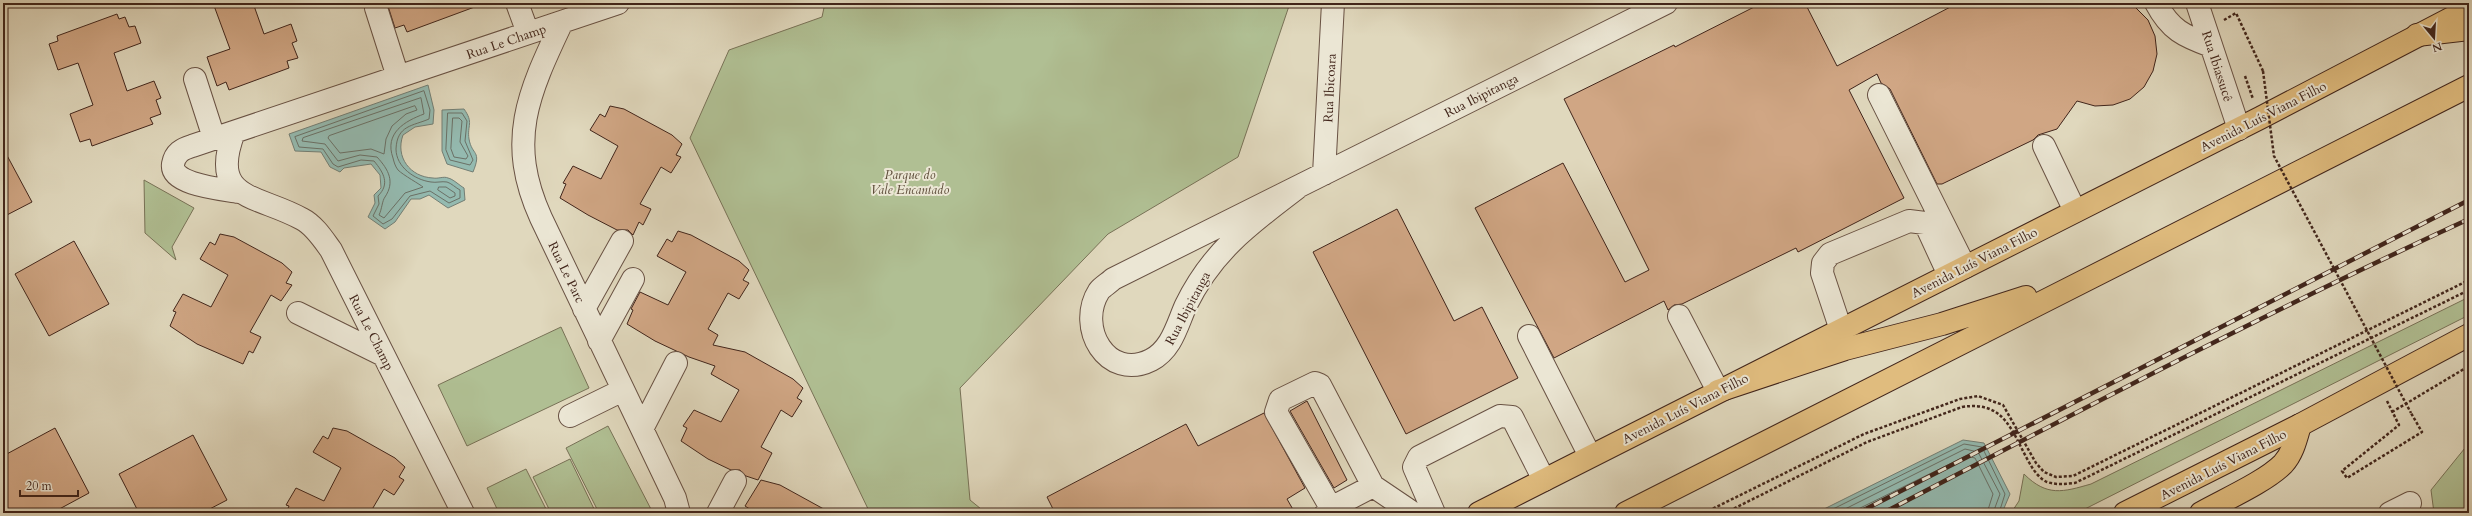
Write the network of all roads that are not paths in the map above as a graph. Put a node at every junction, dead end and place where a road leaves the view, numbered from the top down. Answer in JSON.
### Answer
{"nodes":[{"id":1,"x":517,"y":3,"type":"edge"},
{"id":2,"x":618,"y":3,"type":"edge"},
{"id":3,"x":1333,"y":3,"type":"edge"},
{"id":4,"x":1666,"y":3,"type":"edge"},
{"id":5,"x":2156,"y":3,"type":"edge"},
{"id":6,"x":2198,"y":3,"type":"edge"},
{"id":7,"x":376,"y":8,"type":"dead end"},
{"id":8,"x":2469,"y":9,"type":"edge"},
{"id":9,"x":562,"y":22,"type":"junction"},
{"id":10,"x":2469,"y":29,"type":"edge"},
{"id":11,"x":528,"y":33,"type":"junction"},
{"id":12,"x":2417,"y":35,"type":"junction"},
{"id":13,"x":2212,"y":46,"type":"junction"},
{"id":14,"x":398,"y":77,"type":"junction"},
{"id":15,"x":194,"y":79,"type":"dead end"},
{"id":16,"x":2469,"y":86,"type":"edge"},
{"id":17,"x":1879,"y":95,"type":"dead end"},
{"id":18,"x":2239,"y":129,"type":"junction"},
{"id":19,"x":224,"y":135,"type":"junction"},
{"id":20,"x":2044,"y":146,"type":"dead end"},
{"id":21,"x":1324,"y":174,"type":"junction"},
{"id":22,"x":1297,"y":188,"type":"junction"},
{"id":23,"x":239,"y":192,"type":"junction"},
{"id":24,"x":2075,"y":211,"type":"junction"},
{"id":25,"x":622,"y":241,"type":"dead end"},
{"id":26,"x":1957,"y":271,"type":"junction"},
{"id":27,"x":2090,"y":277,"type":"junction"},
{"id":28,"x":633,"y":279,"type":"dead end"},
{"id":29,"x":584,"y":309,"type":"junction"},
{"id":30,"x":298,"y":313,"type":"dead end"},
{"id":31,"x":1679,"y":316,"type":"dead end"},
{"id":32,"x":1841,"y":330,"type":"junction"},
{"id":33,"x":2469,"y":335,"type":"edge"},
{"id":34,"x":1529,"y":336,"type":"dead end"},
{"id":35,"x":599,"y":341,"type":"junction"},
{"id":36,"x":383,"y":355,"type":"junction"},
{"id":37,"x":676,"y":363,"type":"dead end"},
{"id":38,"x":623,"y":390,"type":"junction"},
{"id":39,"x":1718,"y":391,"type":"junction"},
{"id":40,"x":570,"y":416,"type":"dead end"},
{"id":41,"x":2300,"y":425,"type":"junction"},
{"id":42,"x":642,"y":429,"type":"junction"},
{"id":43,"x":1590,"y":456,"type":"junction"},
{"id":44,"x":1544,"y":480,"type":"junction"},
{"id":45,"x":735,"y":481,"type":"dead end"},
{"id":46,"x":1373,"y":486,"type":"junction"},
{"id":47,"x":2410,"y":503,"type":"dead end"},
{"id":48,"x":1328,"y":510,"type":"edge"},
{"id":49,"x":463,"y":513,"type":"edge"},
{"id":50,"x":679,"y":513,"type":"edge"},
{"id":51,"x":718,"y":513,"type":"edge"},
{"id":52,"x":1413,"y":513,"type":"edge"},
{"id":53,"x":1434,"y":513,"type":"edge"},
{"id":54,"x":1479,"y":513,"type":"edge"},
{"id":55,"x":1626,"y":513,"type":"edge"},
{"id":56,"x":2125,"y":513,"type":"edge"},
{"id":57,"x":2201,"y":513,"type":"edge"},
{"id":58,"x":2390,"y":513,"type":"edge"}],
"edges":[{"from":1,"to":11,"type":"street"},
{"from":2,"to":9,"type":"street","name":"Rua Le Champ"},
{"from":3,"to":21,"type":"street","name":"Rua Ibicoara"},
{"from":4,"to":21,"type":"street","name":"Rua Ibipitanga"},
{"from":5,"to":13,"type":"street"},
{"from":6,"to":13,"type":"street","name":"Rua Ibiassucê"},
{"from":7,"to":14,"type":"street"},
{"from":8,"to":12,"type":"main road","name":"Avenida Luís Viana Filho"},
{"from":9,"to":11,"type":"street","name":"Rua Le Champ"},
{"from":9,"to":29,"type":"street","name":"Rua Le Parc"},
{"from":10,"to":12,"type":"main road"},
{"from":11,"to":14,"type":"street","name":"Rua Le Champ"},
{"from":12,"to":18,"type":"main road","name":"Avenida Luís Viana Filho"},
{"from":13,"to":18,"type":"street","name":"Rua Ibiassucê"},
{"from":14,"to":19,"type":"street","name":"Rua Le Champ"},
{"from":15,"to":19,"type":"street"},
{"from":16,"to":27,"type":"main road"},
{"from":17,"to":26,"type":"street"},
{"from":18,"to":24,"type":"main road","name":"Avenida Luís Viana Filho"},
{"from":19,"to":23,"type":"street"},
{"from":19,"to":23,"type":"street","name":"Rua Le Champ"},
{"from":20,"to":24,"type":"street"},
{"from":21,"to":22,"type":"street","name":"Rua Ibipitanga"},
{"from":22,"to":22,"type":"street","name":"Rua Ibipitanga"},
{"from":23,"to":36,"type":"street","name":"Rua Le Champ"},
{"from":24,"to":26,"type":"main road","name":"Avenida Luís Viana Filho"},
{"from":25,"to":29,"type":"street"},
{"from":26,"to":32,"type":"main road","name":"Avenida Luís Viana Filho"},
{"from":26,"to":32,"type":"street"},
{"from":27,"to":39,"type":"main road"},
{"from":27,"to":55,"type":"main road"},
{"from":28,"to":35,"type":"street"},
{"from":29,"to":35,"type":"street","name":"Rua Le Parc"},
{"from":30,"to":36,"type":"street"},
{"from":31,"to":39,"type":"street"},
{"from":32,"to":39,"type":"main road","name":"Avenida Luís Viana Filho"},
{"from":33,"to":41,"type":"main road","name":"Avenida Luís Viana Filho"},
{"from":34,"to":43,"type":"street"},
{"from":35,"to":38,"type":"street","name":"Rua Le Parc"},
{"from":36,"to":49,"type":"street","name":"Rua Le Champ"},
{"from":37,"to":42,"type":"street"},
{"from":38,"to":40,"type":"street"},
{"from":38,"to":42,"type":"street","name":"Rua Le Parc"},
{"from":39,"to":43,"type":"main road","name":"Avenida Luís Viana Filho"},
{"from":41,"to":56,"type":"main road","name":"Avenida Luís Viana Filho"},
{"from":41,"to":57,"type":"main road","name":"Avenida Luís Viana Filho"},
{"from":42,"to":50,"type":"street","name":"Rua Le Parc"},
{"from":43,"to":44,"type":"main road","name":"Avenida Luís Viana Filho"},
{"from":44,"to":53,"type":"street"},
{"from":44,"to":54,"type":"main road","name":"Avenida Luís Viana Filho"},
{"from":45,"to":51,"type":"street"},
{"from":46,"to":48,"type":"street"},
{"from":46,"to":48,"type":"street"},
{"from":46,"to":52,"type":"street"},
{"from":47,"to":58,"type":"street"}]}
